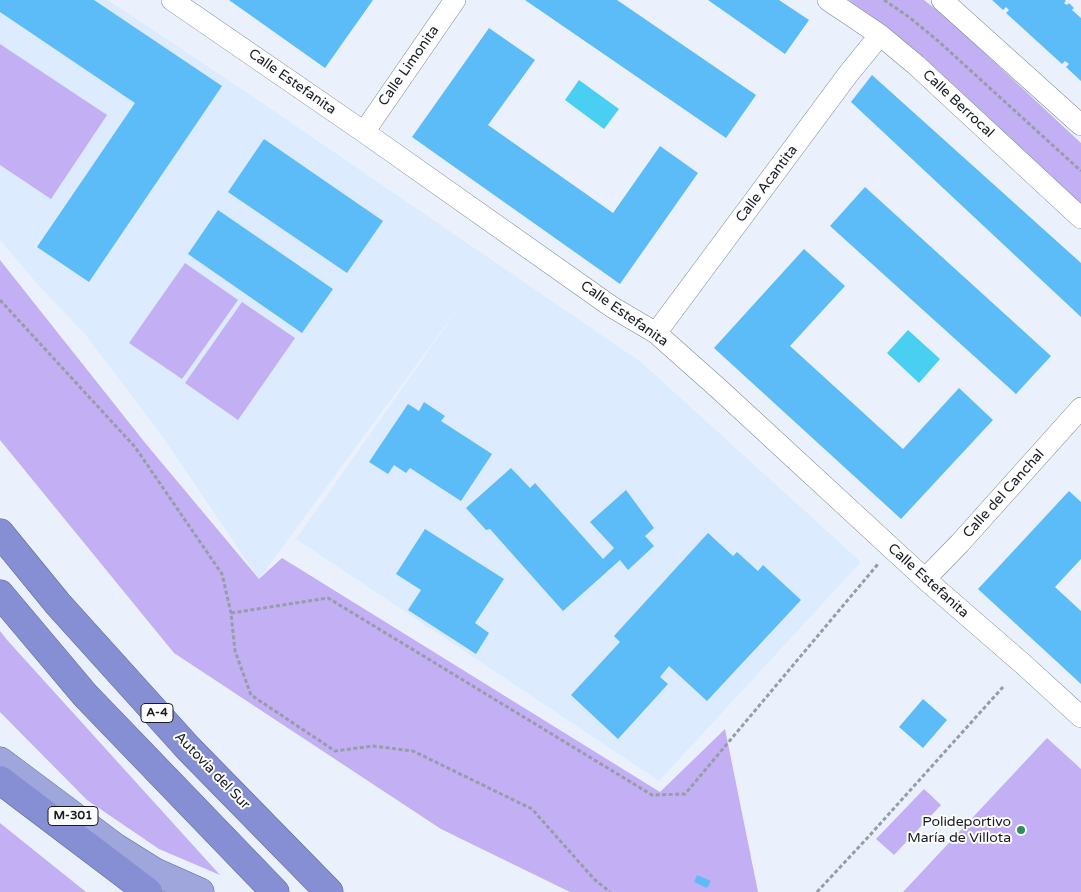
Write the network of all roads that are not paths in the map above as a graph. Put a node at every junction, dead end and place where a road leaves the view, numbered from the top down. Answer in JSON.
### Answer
{"nodes":[{"id":1,"x":172,"y":0,"type":"edge"},
{"id":2,"x":455,"y":0,"type":"edge"},
{"id":3,"x":828,"y":0,"type":"edge"},
{"id":4,"x":942,"y":0,"type":"edge"},
{"id":5,"x":880,"y":35,"type":"junction"},
{"id":6,"x":1081,"y":125,"type":"edge"},
{"id":7,"x":364,"y":132,"type":"junction"},
{"id":8,"x":1081,"y":218,"type":"edge"},
{"id":9,"x":656,"y":333,"type":"junction"},
{"id":10,"x":1081,"y":408,"type":"edge"},
{"id":11,"x":0,"y":533,"type":"edge"},
{"id":12,"x":925,"y":579,"type":"junction"},
{"id":13,"x":0,"y":594,"type":"edge"},
{"id":14,"x":1081,"y":717,"type":"edge"},
{"id":15,"x":0,"y":752,"type":"edge"},
{"id":16,"x":0,"y":761,"type":"edge"},
{"id":17,"x":0,"y":780,"type":"edge"},
{"id":18,"x":31,"y":785,"type":"junction"},
{"id":19,"x":148,"y":892,"type":"edge"},
{"id":20,"x":200,"y":892,"type":"edge"},
{"id":21,"x":275,"y":892,"type":"edge"},
{"id":22,"x":329,"y":892,"type":"edge"}],
"edges":[{"from":1,"to":7,"type":"street","name":"Calle Estefanita"},
{"from":2,"to":7,"type":"street","name":"Calle Limonita"},
{"from":3,"to":5,"type":"street","name":"Calle Berrocal"},
{"from":4,"to":6,"type":"street"},
{"from":5,"to":8,"type":"street","name":"Calle Berrocal"},
{"from":5,"to":9,"type":"street","name":"Calle Acantita"},
{"from":7,"to":9,"type":"street","name":"Calle Estefanita"},
{"from":9,"to":12,"type":"street","name":"Calle Estefanita"},
{"from":10,"to":12,"type":"street","name":"Calle del Canchal"},
{"from":11,"to":22,"type":"highway","name":"Autovía del Sur","number":"A-4"},
{"from":12,"to":14,"type":"street","name":"Calle Estefanita"},
{"from":13,"to":21,"type":"highway"},
{"from":15,"to":18,"type":"highway","number":"M-301"},
{"from":16,"to":18,"type":"highway","number":"M-301"},
{"from":17,"to":19,"type":"highway"},
{"from":18,"to":20,"type":"highway","number":"M-301"}]}
